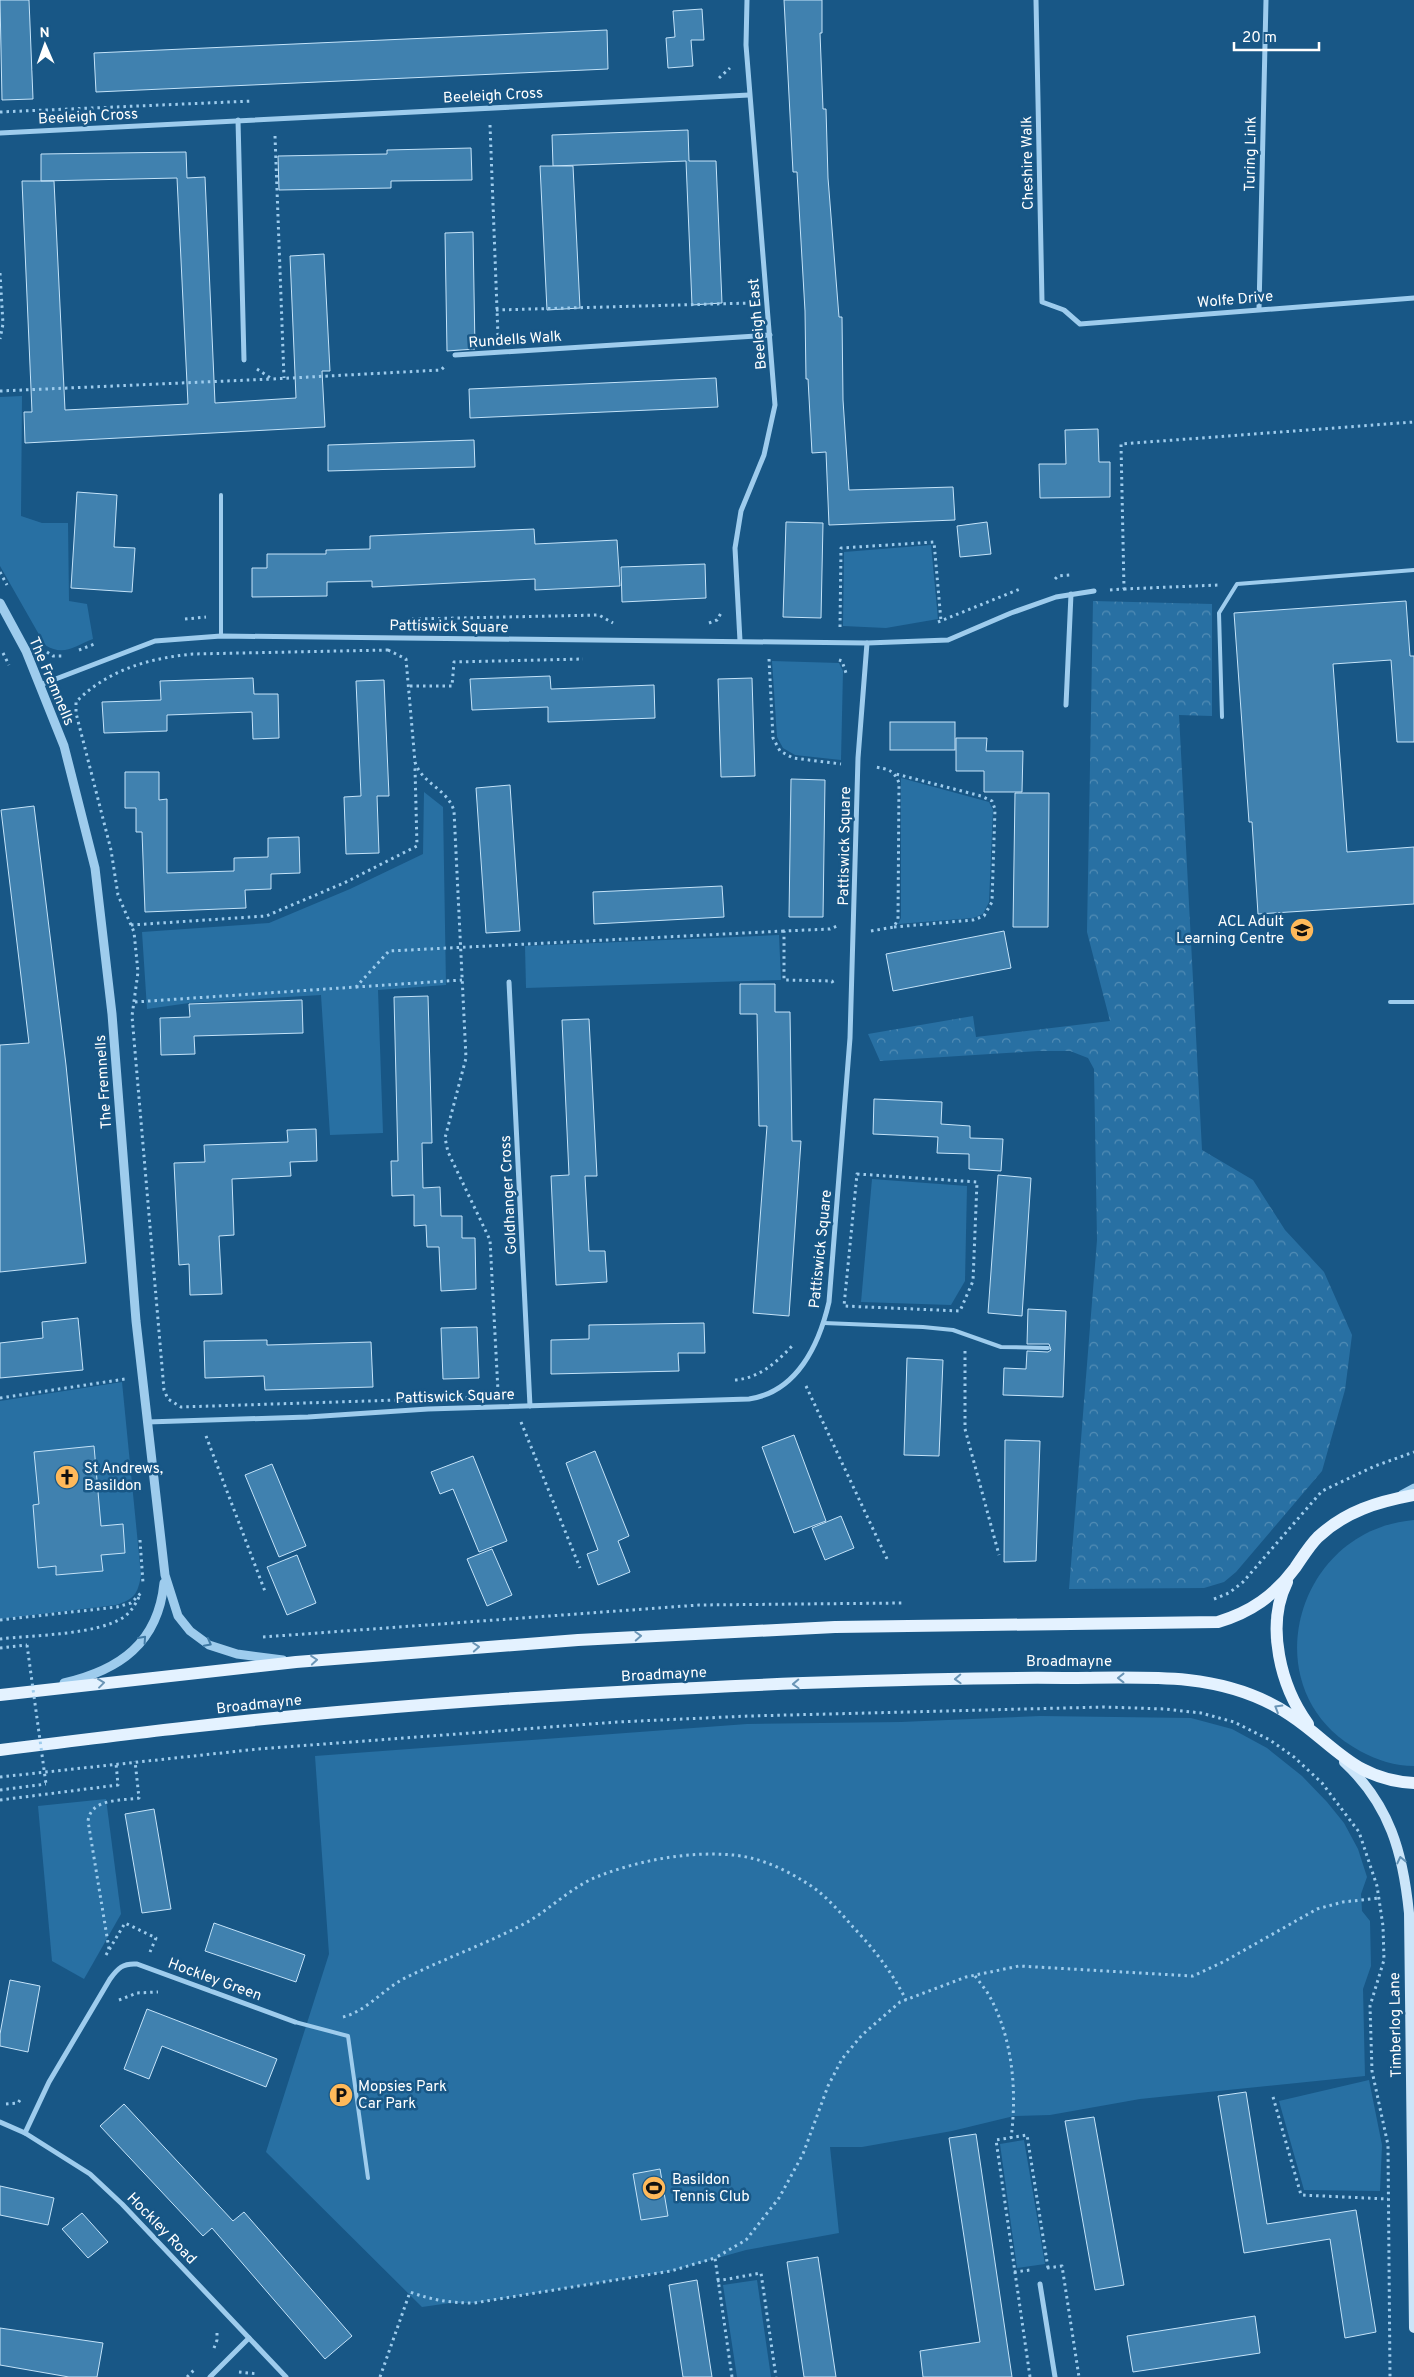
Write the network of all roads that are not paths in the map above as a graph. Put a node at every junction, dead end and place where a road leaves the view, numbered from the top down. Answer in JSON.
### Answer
{"nodes":[{"id":1,"x":747,"y":0,"type":"edge"},
{"id":2,"x":1036,"y":0,"type":"edge"},
{"id":3,"x":1266,"y":0,"type":"edge"},
{"id":4,"x":749,"y":95,"type":"junction"},
{"id":5,"x":238,"y":120,"type":"junction"},
{"id":6,"x":0,"y":133,"type":"edge"},
{"id":7,"x":1414,"y":298,"type":"edge"},
{"id":8,"x":1259,"y":309,"type":"junction"},
{"id":9,"x":1064,"y":310,"type":"joint"},
{"id":10,"x":770,"y":335,"type":"junction"},
{"id":11,"x":455,"y":355,"type":"road end"},
{"id":12,"x":244,"y":360,"type":"road end"},
{"id":13,"x":221,"y":495,"type":"dead end"},
{"id":14,"x":1414,"y":570,"type":"edge"},
{"id":15,"x":1094,"y":591,"type":"road end"},
{"id":16,"x":1071,"y":594,"type":"junction"},
{"id":17,"x":0,"y":603,"type":"edge"},
{"id":18,"x":221,"y":636,"type":"junction"},
{"id":19,"x":740,"y":641,"type":"junction"},
{"id":20,"x":867,"y":643,"type":"junction"},
{"id":21,"x":40,"y":685,"type":"junction"},
{"id":22,"x":1066,"y":706,"type":"dead end"},
{"id":23,"x":1222,"y":718,"type":"dead end"},
{"id":24,"x":509,"y":982,"type":"dead end"},
{"id":25,"x":1390,"y":1002,"type":"dead end"},
{"id":26,"x":1414,"y":1002,"type":"edge"},
{"id":27,"x":824,"y":1323,"type":"junction"},
{"id":28,"x":1048,"y":1348,"type":"dead end"},
{"id":29,"x":530,"y":1406,"type":"junction"},
{"id":30,"x":147,"y":1422,"type":"junction"},
{"id":31,"x":1414,"y":1486,"type":"edge"},
{"id":32,"x":1414,"y":1495,"type":"edge"},
{"id":33,"x":1380,"y":1501,"type":"junction"},
{"id":34,"x":1293,"y":1570,"type":"junction"},
{"id":35,"x":165,"y":1575,"type":"junction"},
{"id":36,"x":296,"y":1662,"type":"junction"},
{"id":37,"x":21,"y":1693,"type":"junction"},
{"id":38,"x":0,"y":1695,"type":"edge"},
{"id":39,"x":1317,"y":1736,"type":"junction"},
{"id":40,"x":1328,"y":1747,"type":"junction"},
{"id":41,"x":0,"y":1750,"type":"edge"},
{"id":42,"x":1414,"y":1783,"type":"edge"},
{"id":43,"x":295,"y":2022,"type":"joint"},
{"id":44,"x":0,"y":2122,"type":"edge"},
{"id":45,"x":25,"y":2133,"type":"junction"},
{"id":46,"x":368,"y":2178,"type":"dead end"},
{"id":47,"x":1040,"y":2284,"type":"dead end"},
{"id":48,"x":1414,"y":2328,"type":"edge"},
{"id":49,"x":250,"y":2338,"type":"junction"},
{"id":50,"x":210,"y":2377,"type":"edge"},
{"id":51,"x":286,"y":2377,"type":"edge"},
{"id":52,"x":1055,"y":2377,"type":"edge"}],
"edges":[{"from":1,"to":4,"type":"street","name":"Beeleigh East"},
{"from":2,"to":9,"type":"street","name":"Cheshire Walk"},
{"from":3,"to":8,"type":"street","name":"Turing Link"},
{"from":4,"to":5,"type":"street","name":"Beeleigh Cross"},
{"from":4,"to":10,"type":"street","name":"Beeleigh East"},
{"from":5,"to":6,"type":"street","name":"Beeleigh Cross"},
{"from":5,"to":12,"type":"street"},
{"from":7,"to":8,"type":"street","name":"Wolfe Drive"},
{"from":8,"to":9,"type":"street","name":"Wolfe Drive"},
{"from":10,"to":11,"type":"street","name":"Rundells Walk"},
{"from":10,"to":19,"type":"street","name":"Beeleigh East"},
{"from":13,"to":18,"type":"lane"},
{"from":14,"to":23,"type":"lane"},
{"from":15,"to":16,"type":"street","name":"Pattiswick Square"},
{"from":16,"to":20,"type":"street","name":"Pattiswick Square"},
{"from":16,"to":22,"type":"street"},
{"from":17,"to":21,"type":"street","name":"The Fremnells"},
{"from":18,"to":19,"type":"street","name":"Pattiswick Square"},
{"from":18,"to":21,"type":"street","name":"Pattiswick Square"},
{"from":19,"to":20,"type":"street","name":"Pattiswick Square"},
{"from":20,"to":27,"type":"street","name":"Pattiswick Square"},
{"from":21,"to":30,"type":"street","name":"The Fremnells"},
{"from":24,"to":29,"type":"street","name":"Goldhanger Cross"},
{"from":25,"to":26,"type":"lane"},
{"from":27,"to":28,"type":"lane"},
{"from":27,"to":29,"type":"street","name":"Pattiswick Square"},
{"from":29,"to":30,"type":"street","name":"Pattiswick Square"},
{"from":30,"to":35,"type":"street","name":"The Fremnells"},
{"from":31,"to":33,"type":"street"},
{"from":32,"to":33,"type":"main road","name":"Broadmayne"},
{"from":33,"to":34,"type":"main road","name":"Broadmayne"},
{"from":36,"to":34,"type":"main road","name":"Broadmayne","one_way":true},
{"from":34,"to":39,"type":"main road","name":"Broadmayne"},
{"from":35,"to":36,"type":"street","name":"The Fremnells","one_way":true},
{"from":37,"to":35,"type":"street","name":"The Fremnells","one_way":true},
{"from":37,"to":36,"type":"main road","name":"Broadmayne","one_way":true},
{"from":37,"to":38,"type":"main road","name":"Broadmayne"},
{"from":39,"to":40,"type":"main road","name":"Broadmayne"},
{"from":39,"to":41,"type":"main road","name":"Broadmayne","one_way":true},
{"from":40,"to":42,"type":"main road","name":"Broadmayne"},
{"from":48,"to":40,"type":"main road","name":"Timberlog Lane","one_way":true},
{"from":43,"to":45,"type":"street","name":"Hockley Green"},
{"from":43,"to":46,"type":"lane","name":"Hockley Green"},
{"from":44,"to":45,"type":"street","name":"Hockley Road"},
{"from":45,"to":49,"type":"street","name":"Hockley Road"},
{"from":47,"to":52,"type":"street"},
{"from":49,"to":50,"type":"street"},
{"from":49,"to":51,"type":"street","name":"Hockley Road"}]}
